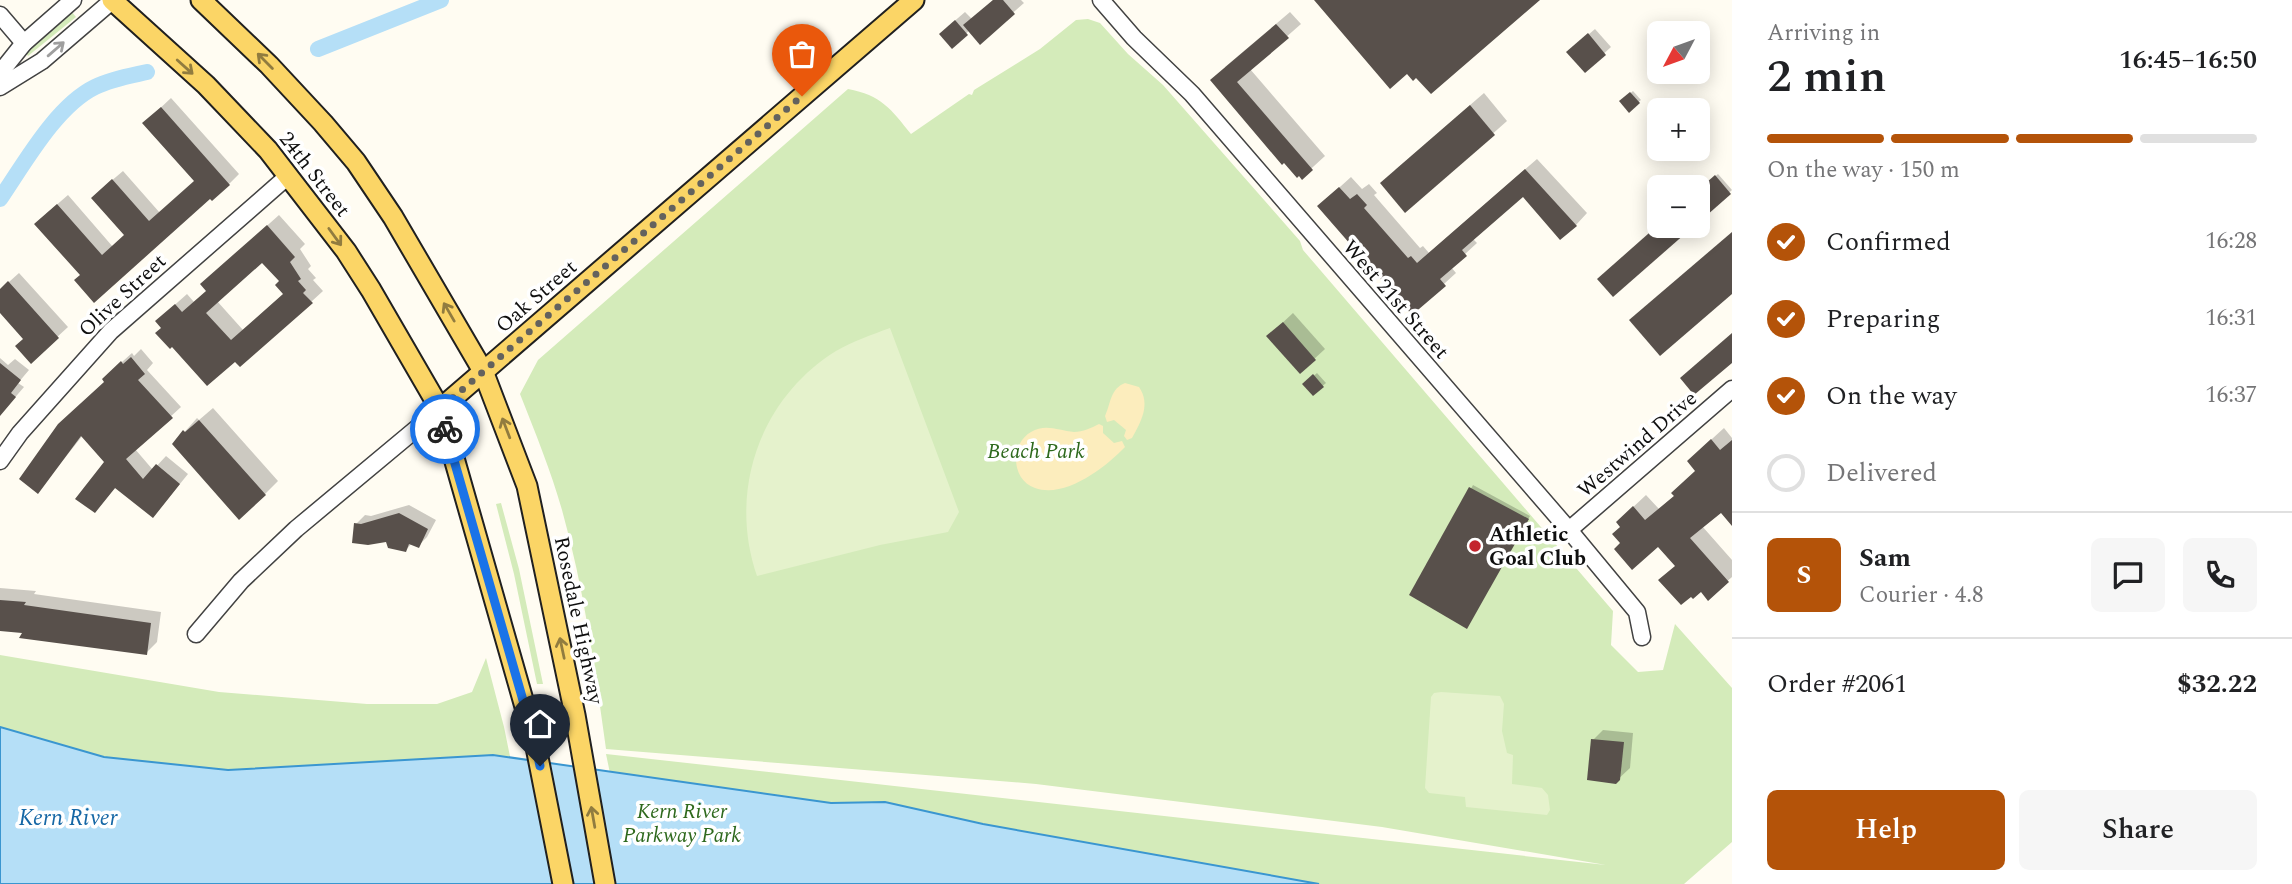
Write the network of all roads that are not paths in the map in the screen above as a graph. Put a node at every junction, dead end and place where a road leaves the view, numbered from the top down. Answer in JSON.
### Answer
{"nodes":[{"id":1,"x":73,"y":0,"type":"edge"},
{"id":2,"x":113,"y":0,"type":"edge"},
{"id":3,"x":201,"y":0,"type":"edge"},
{"id":4,"x":914,"y":0,"type":"edge"},
{"id":5,"x":1101,"y":0,"type":"edge"},
{"id":6,"x":0,"y":15,"type":"edge"},
{"id":7,"x":24,"y":43,"type":"junction"},
{"id":8,"x":0,"y":73,"type":"edge"},
{"id":9,"x":0,"y":87,"type":"edge"},
{"id":10,"x":288,"y":176,"type":"junction"},
{"id":11,"x":484,"y":371,"type":"junction"},
{"id":12,"x":1732,"y":389,"type":"edge"},
{"id":13,"x":440,"y":409,"type":"junction"},
{"id":14,"x":0,"y":461,"type":"edge"},
{"id":15,"x":1569,"y":530,"type":"junction"},
{"id":16,"x":197,"y":634,"type":"dead end"},
{"id":17,"x":1642,"y":637,"type":"dead end"},
{"id":18,"x":563,"y":884,"type":"edge"},
{"id":19,"x":605,"y":884,"type":"edge"}],
"edges":[{"from":1,"to":7,"type":"street"},
{"from":9,"to":2,"type":"street","one_way":true},
{"from":2,"to":10,"type":"main road","name":"24th Street","one_way":true},
{"from":11,"to":3,"type":"main road","name":"24th Street","one_way":true},
{"from":4,"to":11,"type":"main road","name":"Oak Street"},
{"from":5,"to":15,"type":"street","name":"West 21st Street"},
{"from":6,"to":7,"type":"street"},
{"from":7,"to":8,"type":"street"},
{"from":10,"to":13,"type":"main road","name":"24th Street","one_way":true},
{"from":10,"to":14,"type":"street","name":"Olive Street"},
{"from":11,"to":13,"type":"main road","name":"Oak Street"},
{"from":19,"to":11,"type":"main road","name":"Rosedale Highway","one_way":true},
{"from":12,"to":15,"type":"street","name":"Westwind Drive"},
{"from":13,"to":16,"type":"street","name":"Oak Street"},
{"from":13,"to":18,"type":"main road"},
{"from":15,"to":17,"type":"street","name":"West 21st Street"}]}
